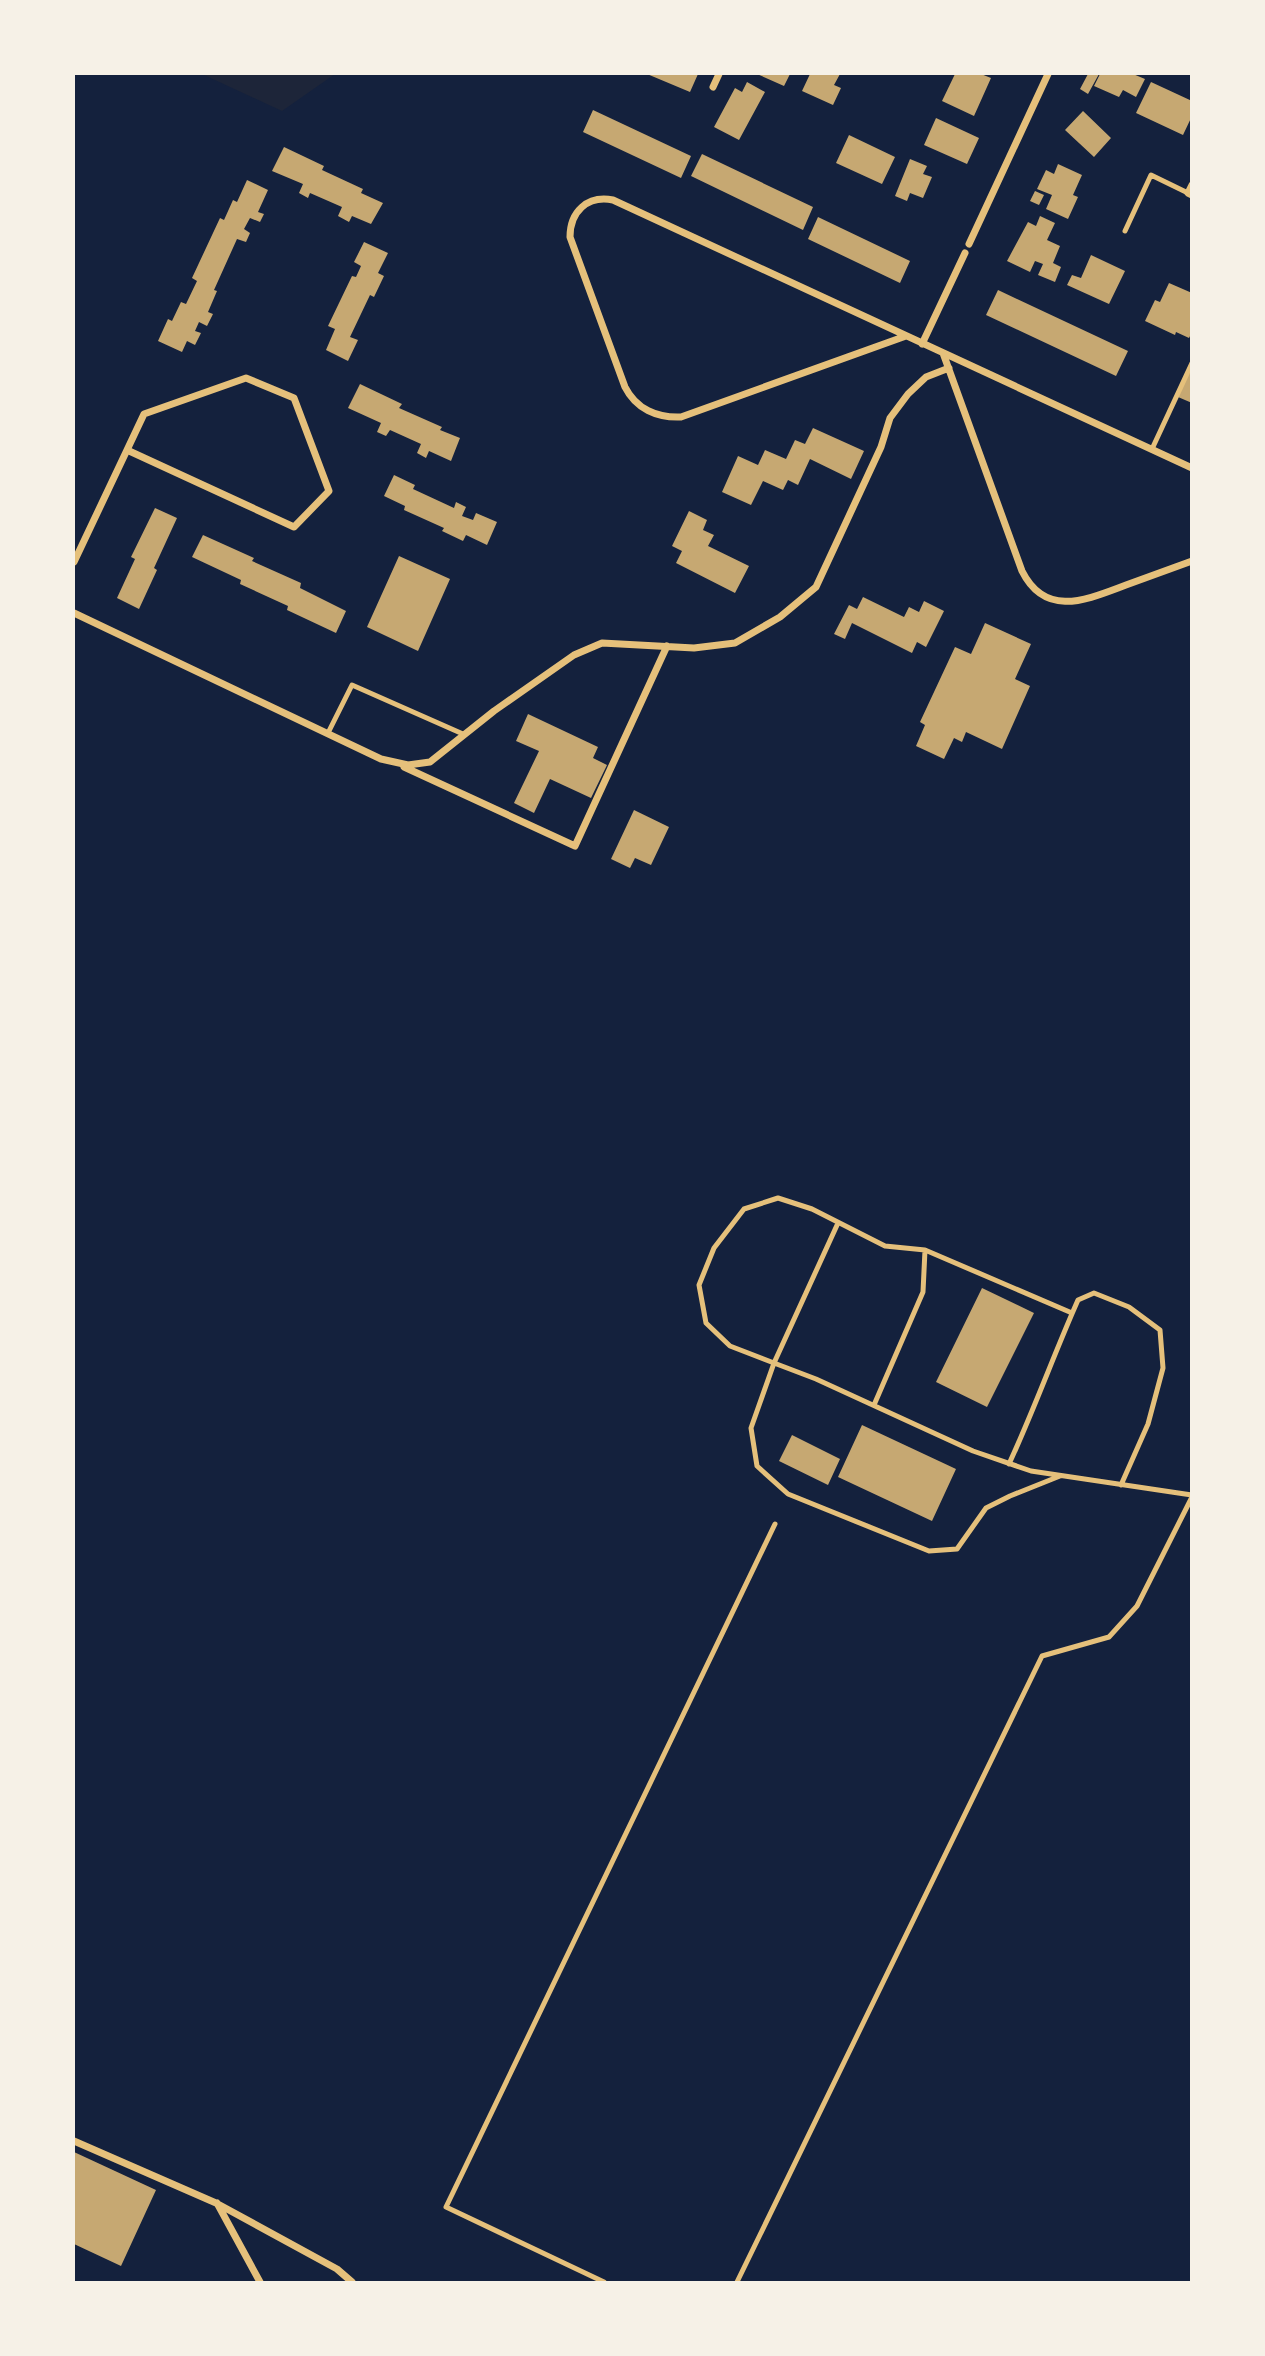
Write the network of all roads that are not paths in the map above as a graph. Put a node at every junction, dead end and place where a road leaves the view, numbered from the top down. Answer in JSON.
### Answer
{"nodes":[{"id":1,"x":719,"y":74,"type":"edge"},
{"id":2,"x":1048,"y":74,"type":"edge"},
{"id":3,"x":713,"y":87,"type":"dead end"},
{"id":4,"x":1190,"y":191,"type":"edge"},
{"id":5,"x":1125,"y":231,"type":"dead end"},
{"id":6,"x":969,"y":244,"type":"dead end"},
{"id":7,"x":965,"y":253,"type":"dead end"},
{"id":8,"x":906,"y":336,"type":"junction"},
{"id":9,"x":922,"y":344,"type":"junction"},
{"id":10,"x":943,"y":353,"type":"junction"},
{"id":11,"x":1192,"y":363,"type":"edge"},
{"id":12,"x":948,"y":368,"type":"junction"},
{"id":13,"x":1152,"y":449,"type":"junction"},
{"id":14,"x":127,"y":450,"type":"junction"},
{"id":15,"x":1192,"y":468,"type":"edge"},
{"id":16,"x":1192,"y":561,"type":"edge"},
{"id":17,"x":74,"y":562,"type":"edge"},
{"id":18,"x":74,"y":613,"type":"edge"},
{"id":19,"x":667,"y":646,"type":"junction"},
{"id":20,"x":328,"y":733,"type":"junction"},
{"id":21,"x":463,"y":734,"type":"junction"},
{"id":22,"x":396,"y":763,"type":"junction"},
{"id":23,"x":838,"y":1223,"type":"junction"},
{"id":24,"x":925,"y":1250,"type":"junction"},
{"id":25,"x":1072,"y":1313,"type":"junction"},
{"id":26,"x":774,"y":1363,"type":"junction"},
{"id":27,"x":874,"y":1405,"type":"junction"},
{"id":28,"x":1010,"y":1464,"type":"junction"},
{"id":29,"x":1060,"y":1476,"type":"junction"},
{"id":30,"x":1121,"y":1485,"type":"junction"},
{"id":31,"x":1192,"y":1496,"type":"edge"},
{"id":32,"x":775,"y":1524,"type":"dead end"},
{"id":33,"x":74,"y":2141,"type":"edge"},
{"id":34,"x":216,"y":2203,"type":"junction"},
{"id":35,"x":738,"y":2281,"type":"edge"},
{"id":36,"x":260,"y":2283,"type":"edge"},
{"id":37,"x":352,"y":2283,"type":"edge"},
{"id":38,"x":604,"y":2283,"type":"edge"},
{"id":39,"x":746,"y":2283,"type":"edge"}],
"edges":[{"from":1,"to":3,"type":"street"},
{"from":2,"to":6,"type":"street"},
{"from":4,"to":5,"type":"lane"},
{"from":7,"to":9,"type":"street"},
{"from":8,"to":8,"type":"street"},
{"from":8,"to":9,"type":"street"},
{"from":9,"to":10,"type":"street"},
{"from":10,"to":12,"type":"street"},
{"from":10,"to":13,"type":"street"},
{"from":11,"to":13,"type":"lane"},
{"from":12,"to":16,"type":"street"},
{"from":12,"to":19,"type":"street"},
{"from":13,"to":15,"type":"street"},
{"from":14,"to":14,"type":"street"},
{"from":14,"to":17,"type":"street"},
{"from":18,"to":20,"type":"street"},
{"from":19,"to":21,"type":"street"},
{"from":19,"to":22,"type":"street"},
{"from":20,"to":21,"type":"lane"},
{"from":20,"to":22,"type":"street"},
{"from":21,"to":22,"type":"street"},
{"from":23,"to":24,"type":"lane"},
{"from":23,"to":26,"type":"lane"},
{"from":23,"to":26,"type":"lane"},
{"from":24,"to":25,"type":"lane"},
{"from":24,"to":27,"type":"lane"},
{"from":25,"to":28,"type":"lane"},
{"from":25,"to":30,"type":"lane"},
{"from":26,"to":27,"type":"lane"},
{"from":26,"to":29,"type":"lane"},
{"from":27,"to":28,"type":"lane"},
{"from":28,"to":29,"type":"lane"},
{"from":29,"to":30,"type":"lane"},
{"from":30,"to":31,"type":"lane"},
{"from":31,"to":35,"type":"lane"},
{"from":32,"to":38,"type":"lane"},
{"from":33,"to":34,"type":"street"},
{"from":34,"to":36,"type":"street"},
{"from":34,"to":37,"type":"street"},
{"from":35,"to":39,"type":"lane"}]}
